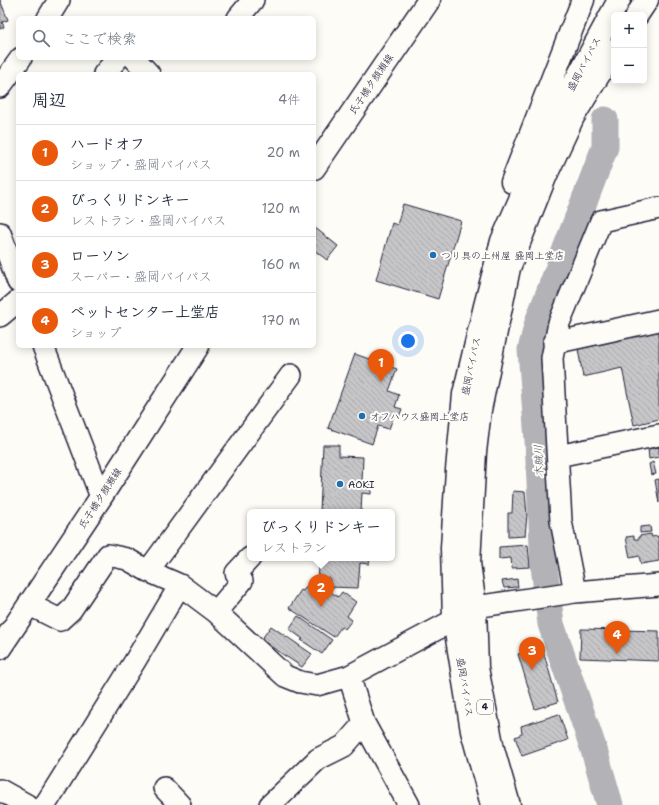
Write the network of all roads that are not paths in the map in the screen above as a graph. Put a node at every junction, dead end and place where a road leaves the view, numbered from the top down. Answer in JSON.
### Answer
{"nodes":[{"id":1,"x":59,"y":0,"type":"edge"},
{"id":2,"x":253,"y":0,"type":"edge"},
{"id":3,"x":429,"y":0,"type":"edge"},
{"id":4,"x":583,"y":0,"type":"edge"},
{"id":5,"x":619,"y":0,"type":"edge"},
{"id":6,"x":647,"y":0,"type":"edge"},
{"id":7,"x":639,"y":12,"type":"edge"},
{"id":8,"x":49,"y":16,"type":"edge"},
{"id":9,"x":240,"y":16,"type":"edge"},
{"id":10,"x":611,"y":55,"type":"edge"},
{"id":11,"x":20,"y":60,"type":"edge"},
{"id":12,"x":116,"y":60,"type":"edge"},
{"id":13,"x":136,"y":60,"type":"edge"},
{"id":14,"x":106,"y":72,"type":"edge"},
{"id":15,"x":147,"y":72,"type":"edge"},
{"id":16,"x":0,"y":87,"type":"edge"},
{"id":17,"x":316,"y":165,"type":"edge"},
{"id":18,"x":659,"y":208,"type":"edge"},
{"id":19,"x":0,"y":233,"type":"edge"},
{"id":20,"x":16,"y":277,"type":"edge"},
{"id":21,"x":16,"y":303,"type":"edge"},
{"id":22,"x":0,"y":316,"type":"edge"},
{"id":23,"x":659,"y":320,"type":"edge"},
{"id":24,"x":554,"y":343,"type":"junction"},
{"id":25,"x":44,"y":348,"type":"edge"},
{"id":26,"x":197,"y":348,"type":"edge"},
{"id":27,"x":291,"y":375,"type":"dead end"},
{"id":28,"x":659,"y":434,"type":"edge"},
{"id":29,"x":558,"y":456,"type":"junction"},
{"id":30,"x":102,"y":497,"type":"junction"},
{"id":31,"x":452,"y":548,"type":"junction"},
{"id":32,"x":247,"y":561,"type":"edge"},
{"id":33,"x":148,"y":571,"type":"junction"},
{"id":34,"x":180,"y":585,"type":"junction"},
{"id":35,"x":659,"y":585,"type":"edge"},
{"id":36,"x":568,"y":593,"type":"junction"},
{"id":37,"x":30,"y":605,"type":"junction"},
{"id":38,"x":475,"y":607,"type":"junction"},
{"id":39,"x":216,"y":612,"type":"junction"},
{"id":40,"x":454,"y":620,"type":"junction"},
{"id":41,"x":0,"y":648,"type":"edge"},
{"id":42,"x":349,"y":676,"type":"junction"},
{"id":43,"x":364,"y":723,"type":"junction"},
{"id":44,"x":0,"y":790,"type":"edge"},
{"id":45,"x":163,"y":794,"type":"edge"},
{"id":46,"x":27,"y":805,"type":"edge"},
{"id":47,"x":44,"y":805,"type":"edge"},
{"id":48,"x":180,"y":805,"type":"edge"},
{"id":49,"x":270,"y":805,"type":"edge"},
{"id":50,"x":409,"y":805,"type":"edge"},
{"id":51,"x":492,"y":805,"type":"edge"},
{"id":52,"x":509,"y":805,"type":"edge"}],
"edges":[{"from":1,"to":8,"type":"street"},
{"from":2,"to":9,"type":"street"},
{"from":3,"to":17,"type":"main road","name":"氏子橋夕顔瀬線"},
{"from":4,"to":31,"type":"main road"},
{"from":5,"to":31,"type":"main road","name":"盛岡バイパス","number":"4"},
{"from":6,"to":7,"type":"main road"},
{"from":10,"to":38,"type":"main road","name":"盛岡バイパス","number":"4"},
{"from":11,"to":16,"type":"street"},
{"from":12,"to":14,"type":"street"},
{"from":13,"to":15,"type":"street"},
{"from":18,"to":24,"type":"street"},
{"from":19,"to":20,"type":"street"},
{"from":21,"to":22,"type":"street"},
{"from":23,"to":24,"type":"street"},
{"from":24,"to":29,"type":"street"},
{"from":25,"to":30,"type":"street"},
{"from":26,"to":30,"type":"main road","name":"氏子橋夕顔瀬線"},
{"from":27,"to":33,"type":"street"},
{"from":28,"to":29,"type":"street"},
{"from":29,"to":36,"type":"street"},
{"from":30,"to":37,"type":"main road","name":"氏子橋夕顔瀬線"},
{"from":31,"to":40,"type":"main road","name":"盛岡バイパス","number":"4"},
{"from":32,"to":39,"type":"street"},
{"from":33,"to":34,"type":"street"},
{"from":33,"to":37,"type":"street"},
{"from":34,"to":39,"type":"street"},
{"from":34,"to":47,"type":"street"},
{"from":35,"to":36,"type":"street"},
{"from":36,"to":38,"type":"street"},
{"from":37,"to":41,"type":"main road","name":"氏子橋夕顔瀬線"},
{"from":38,"to":40,"type":"street"},
{"from":38,"to":52,"type":"main road","name":"盛岡バイパス","number":"4"},
{"from":39,"to":42,"type":"street"},
{"from":40,"to":42,"type":"street"},
{"from":40,"to":51,"type":"main road","name":"盛岡バイパス","number":"4"},
{"from":42,"to":43,"type":"street"},
{"from":43,"to":49,"type":"street"},
{"from":43,"to":50,"type":"street"},
{"from":44,"to":46,"type":"street"},
{"from":45,"to":48,"type":"street"}]}
